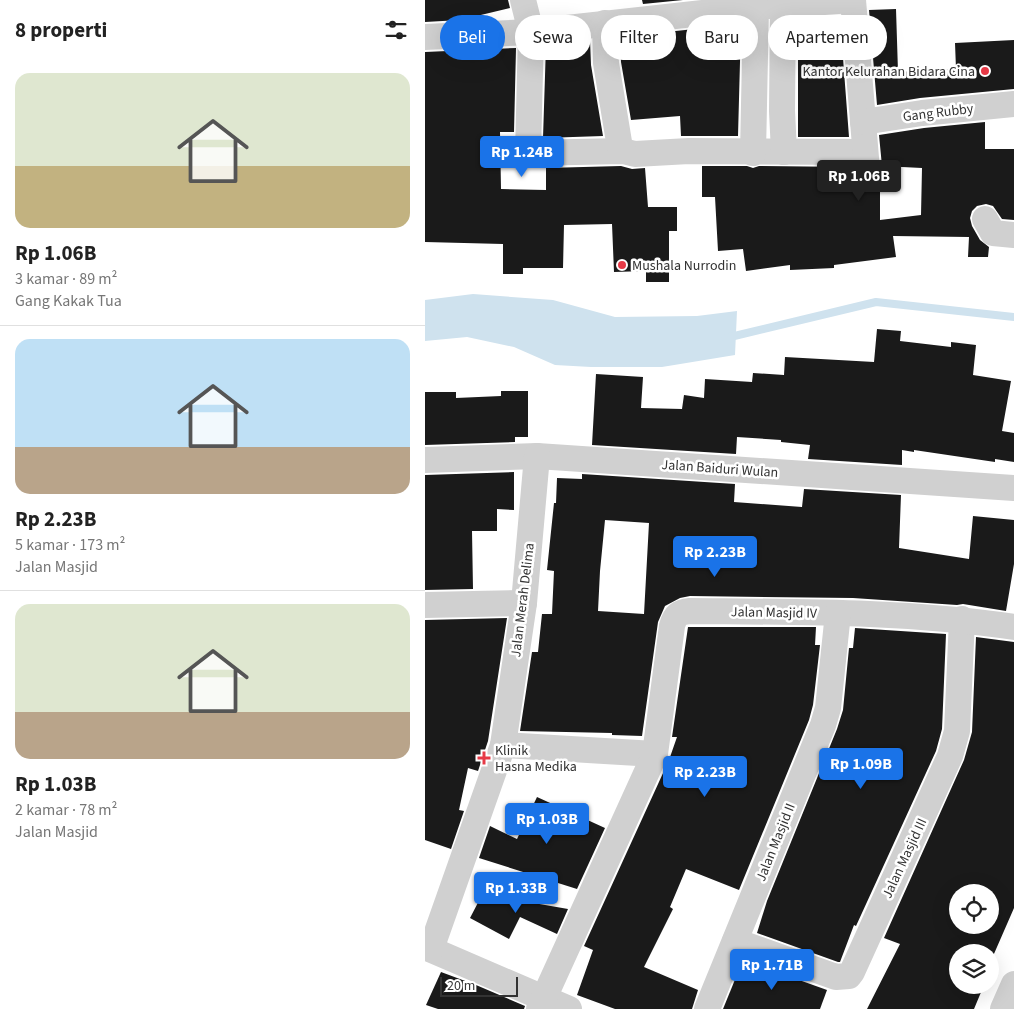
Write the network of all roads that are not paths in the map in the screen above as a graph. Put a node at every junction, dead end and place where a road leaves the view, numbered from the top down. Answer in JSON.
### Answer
{"nodes":[{"id":1,"x":523,"y":0,"type":"edge"},
{"id":2,"x":852,"y":0,"type":"edge"},
{"id":3,"x":783,"y":5,"type":"junction"},
{"id":4,"x":756,"y":7,"type":"junction"},
{"id":5,"x":674,"y":8,"type":"edge"},
{"id":6,"x":527,"y":15,"type":"edge"},
{"id":7,"x":640,"y":15,"type":"edge"},
{"id":8,"x":515,"y":33,"type":"edge"},
{"id":9,"x":425,"y":37,"type":"edge"},
{"id":10,"x":530,"y":60,"type":"edge"},
{"id":11,"x":606,"y":60,"type":"edge"},
{"id":12,"x":1014,"y":104,"type":"edge"},
{"id":13,"x":863,"y":122,"type":"junction"},
{"id":14,"x":623,"y":151,"type":"junction"},
{"id":15,"x":784,"y":152,"type":"junction"},
{"id":16,"x":753,"y":153,"type":"junction"},
{"id":17,"x":985,"y":219,"type":"dead end"},
{"id":18,"x":1014,"y":235,"type":"edge"},
{"id":19,"x":537,"y":456,"type":"junction"},
{"id":20,"x":425,"y":460,"type":"edge"},
{"id":21,"x":1014,"y":488,"type":"edge"},
{"id":22,"x":524,"y":603,"type":"junction"},
{"id":23,"x":425,"y":605,"type":"edge"},
{"id":24,"x":838,"y":613,"type":"junction"},
{"id":25,"x":962,"y":620,"type":"junction"},
{"id":26,"x":1014,"y":627,"type":"edge"},
{"id":27,"x":503,"y":744,"type":"junction"},
{"id":28,"x":655,"y":754,"type":"junction"},
{"id":29,"x":735,"y":941,"type":"junction"},
{"id":30,"x":428,"y":948,"type":"edge"},
{"id":31,"x":1014,"y":984,"type":"edge"},
{"id":32,"x":542,"y":1004,"type":"edge"},
{"id":33,"x":569,"y":1009,"type":"edge"},
{"id":34,"x":707,"y":1009,"type":"edge"},
{"id":35,"x":1003,"y":1009,"type":"edge"}],
"edges":[{"from":1,"to":6,"type":"street"},
{"from":2,"to":3,"type":"street"},
{"from":2,"to":13,"type":"street"},
{"from":3,"to":4,"type":"street"},
{"from":3,"to":15,"type":"street"},
{"from":4,"to":5,"type":"street"},
{"from":4,"to":16,"type":"street"},
{"from":5,"to":7,"type":"street"},
{"from":8,"to":9,"type":"street"},
{"from":10,"to":14,"type":"street"},
{"from":11,"to":14,"type":"street"},
{"from":12,"to":13,"type":"street","name":"Gang Rubby"},
{"from":13,"to":15,"type":"street"},
{"from":14,"to":16,"type":"street"},
{"from":15,"to":16,"type":"street"},
{"from":17,"to":18,"type":"street"},
{"from":19,"to":20,"type":"street","name":"Jalan Baiduri Wulan"},
{"from":19,"to":21,"type":"street","name":"Jalan Baiduri Wulan"},
{"from":19,"to":22,"type":"street","name":"Jalan Merah Delima"},
{"from":22,"to":23,"type":"street"},
{"from":22,"to":27,"type":"street","name":"Jalan Merah Delima"},
{"from":24,"to":25,"type":"street","name":"Jalan Masjid IV"},
{"from":24,"to":28,"type":"street","name":"Jalan Masjid IV"},
{"from":24,"to":29,"type":"street","name":"Jalan Masjid II"},
{"from":25,"to":26,"type":"street","name":"Jalan Masjid IV"},
{"from":25,"to":29,"type":"street","name":"Jalan Masjid III"},
{"from":27,"to":28,"type":"street"},
{"from":27,"to":30,"type":"street","name":"Jalan Merah Delima"},
{"from":28,"to":32,"type":"street"},
{"from":29,"to":34,"type":"street","name":"Jalan Masjid II"},
{"from":30,"to":32,"type":"street"},
{"from":31,"to":35,"type":"street"},
{"from":32,"to":33,"type":"street"}]}
